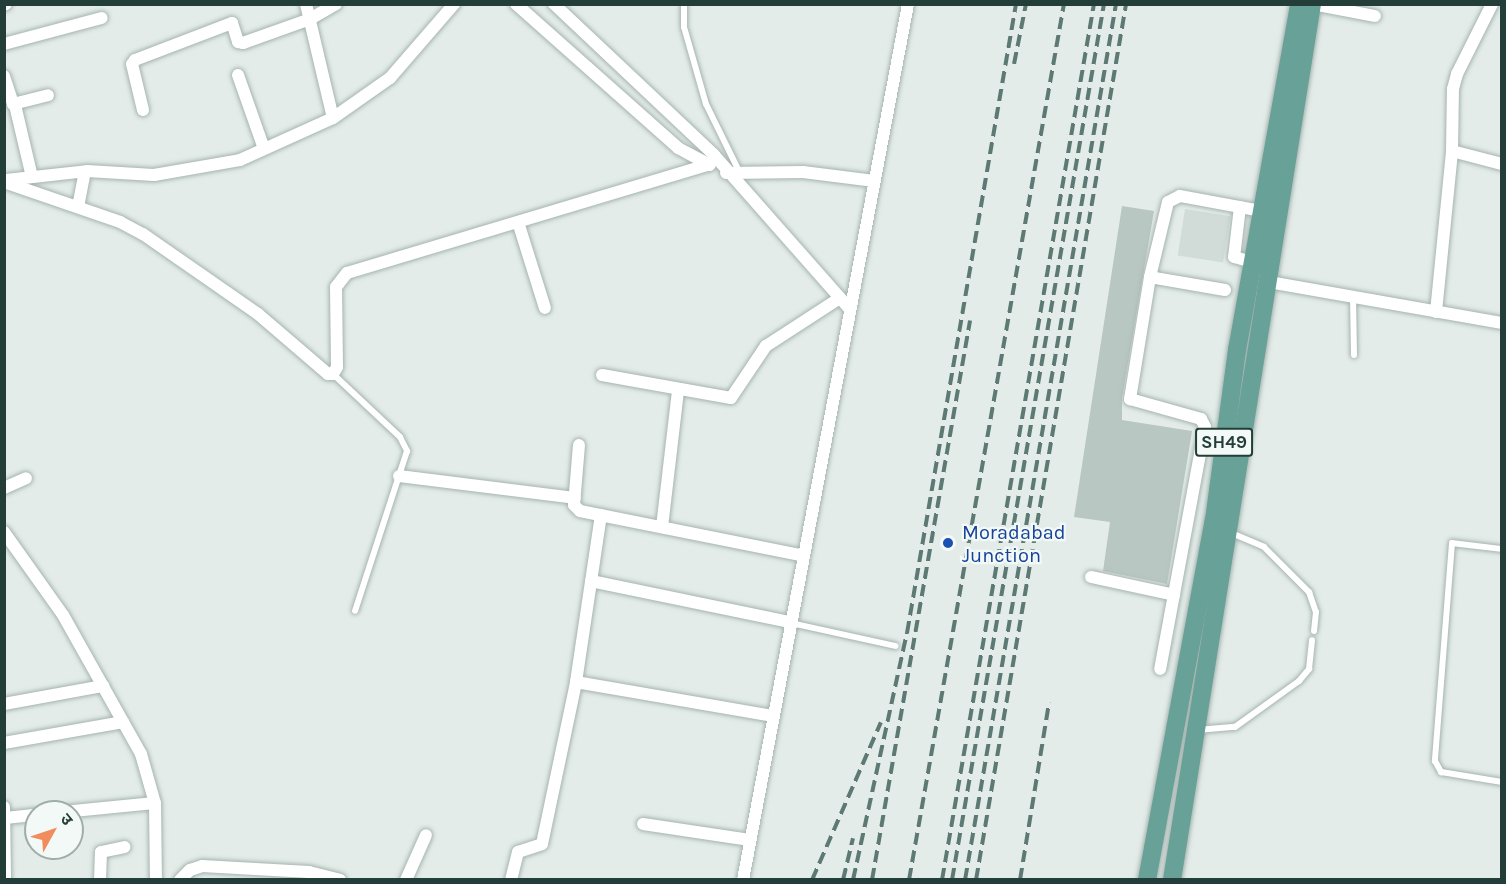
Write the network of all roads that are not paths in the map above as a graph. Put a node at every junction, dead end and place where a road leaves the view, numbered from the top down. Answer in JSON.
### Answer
{"nodes":[{"id":1,"x":306,"y":4,"type":"edge"},
{"id":2,"x":336,"y":4,"type":"edge"},
{"id":3,"x":454,"y":4,"type":"edge"},
{"id":4,"x":516,"y":4,"type":"edge"},
{"id":5,"x":554,"y":4,"type":"edge"},
{"id":6,"x":684,"y":4,"type":"edge"},
{"id":7,"x":908,"y":4,"type":"edge"},
{"id":8,"x":1299,"y":4,"type":"edge"},
{"id":9,"x":1312,"y":4,"type":"edge"},
{"id":10,"x":1492,"y":4,"type":"edge"},
{"id":11,"x":1375,"y":16,"type":"dead end"},
{"id":12,"x":102,"y":18,"type":"dead end"},
{"id":13,"x":310,"y":19,"type":"junction"},
{"id":14,"x":4,"y":44,"type":"edge"},
{"id":15,"x":238,"y":75,"type":"dead end"},
{"id":16,"x":4,"y":76,"type":"edge"},
{"id":17,"x":48,"y":95,"type":"dead end"},
{"id":18,"x":15,"y":105,"type":"junction"},
{"id":19,"x":143,"y":110,"type":"dead end"},
{"id":20,"x":333,"y":118,"type":"junction"},
{"id":21,"x":264,"y":149,"type":"junction"},
{"id":22,"x":1452,"y":151,"type":"junction"},
{"id":23,"x":1502,"y":164,"type":"edge"},
{"id":24,"x":707,"y":165,"type":"junction"},
{"id":25,"x":723,"y":170,"type":"junction"},
{"id":26,"x":85,"y":172,"type":"junction"},
{"id":27,"x":741,"y":173,"type":"junction"},
{"id":28,"x":33,"y":177,"type":"junction"},
{"id":29,"x":4,"y":181,"type":"edge"},
{"id":30,"x":874,"y":181,"type":"junction"},
{"id":31,"x":78,"y":207,"type":"junction"},
{"id":32,"x":1240,"y":207,"type":"junction"},
{"id":33,"x":1262,"y":211,"type":"junction"},
{"id":34,"x":518,"y":222,"type":"junction"},
{"id":35,"x":1253,"y":262,"type":"junction"},
{"id":36,"x":1150,"y":277,"type":"junction"},
{"id":37,"x":1269,"y":282,"type":"junction"},
{"id":38,"x":1225,"y":290,"type":"dead end"},
{"id":39,"x":1353,"y":297,"type":"junction"},
{"id":40,"x":840,"y":298,"type":"junction"},
{"id":41,"x":545,"y":308,"type":"dead end"},
{"id":42,"x":850,"y":309,"type":"junction"},
{"id":43,"x":1436,"y":312,"type":"junction"},
{"id":44,"x":1502,"y":323,"type":"edge"},
{"id":45,"x":1354,"y":355,"type":"dead end"},
{"id":46,"x":333,"y":374,"type":"junction"},
{"id":47,"x":602,"y":375,"type":"dead end"},
{"id":48,"x":678,"y":390,"type":"junction"},
{"id":49,"x":1227,"y":419,"type":"junction"},
{"id":50,"x":1246,"y":422,"type":"junction"},
{"id":51,"x":579,"y":445,"type":"dead end"},
{"id":52,"x":399,"y":476,"type":"junction"},
{"id":53,"x":26,"y":478,"type":"dead end"},
{"id":54,"x":4,"y":488,"type":"edge"},
{"id":55,"x":575,"y":498,"type":"junction"},
{"id":56,"x":601,"y":515,"type":"junction"},
{"id":57,"x":662,"y":527,"type":"junction"},
{"id":58,"x":4,"y":532,"type":"edge"},
{"id":59,"x":1228,"y":532,"type":"junction"},
{"id":60,"x":1502,"y":549,"type":"edge"},
{"id":61,"x":801,"y":555,"type":"junction"},
{"id":62,"x":1091,"y":578,"type":"dead end"},
{"id":63,"x":591,"y":581,"type":"junction"},
{"id":64,"x":1174,"y":595,"type":"junction"},
{"id":65,"x":355,"y":611,"type":"dead end"},
{"id":66,"x":789,"y":622,"type":"junction"},
{"id":67,"x":1314,"y":631,"type":"dead end"},
{"id":68,"x":1312,"y":640,"type":"dead end"},
{"id":69,"x":896,"y":646,"type":"dead end"},
{"id":70,"x":1160,"y":669,"type":"dead end"},
{"id":71,"x":576,"y":682,"type":"junction"},
{"id":72,"x":103,"y":686,"type":"junction"},
{"id":73,"x":1182,"y":689,"type":"junction"},
{"id":74,"x":1202,"y":695,"type":"junction"},
{"id":75,"x":4,"y":704,"type":"edge"},
{"id":76,"x":772,"y":716,"type":"junction"},
{"id":77,"x":123,"y":722,"type":"junction"},
{"id":78,"x":1196,"y":730,"type":"junction"},
{"id":79,"x":4,"y":743,"type":"edge"},
{"id":80,"x":1502,"y":782,"type":"edge"},
{"id":81,"x":155,"y":803,"type":"junction"},
{"id":82,"x":4,"y":807,"type":"edge"},
{"id":83,"x":84,"y":810,"type":"edge"},
{"id":84,"x":24,"y":816,"type":"edge"},
{"id":85,"x":5,"y":818,"type":"edge"},
{"id":86,"x":643,"y":824,"type":"dead end"},
{"id":87,"x":426,"y":835,"type":"dead end"},
{"id":88,"x":750,"y":840,"type":"junction"},
{"id":89,"x":124,"y":847,"type":"dead end"},
{"id":90,"x":5,"y":879,"type":"edge"},
{"id":91,"x":100,"y":879,"type":"edge"},
{"id":92,"x":156,"y":879,"type":"edge"},
{"id":93,"x":180,"y":879,"type":"edge"},
{"id":94,"x":340,"y":879,"type":"edge"},
{"id":95,"x":406,"y":879,"type":"edge"},
{"id":96,"x":511,"y":879,"type":"edge"},
{"id":97,"x":743,"y":879,"type":"edge"},
{"id":98,"x":1147,"y":879,"type":"edge"},
{"id":99,"x":1172,"y":879,"type":"edge"}],
"edges":[{"from":1,"to":13,"type":"street"},
{"from":2,"to":13,"type":"street"},
{"from":3,"to":20,"type":"street"},
{"from":4,"to":24,"type":"street"},
{"from":5,"to":25,"type":"street"},
{"from":6,"to":27,"type":"lane"},
{"from":7,"to":30,"type":"street"},
{"from":8,"to":33,"type":"main road","number":"SH49"},
{"from":9,"to":11,"type":"street"},
{"from":9,"to":37,"type":"main road","number":"SH49"},
{"from":10,"to":22,"type":"street"},
{"from":12,"to":14,"type":"street"},
{"from":13,"to":19,"type":"street"},
{"from":13,"to":20,"type":"street"},
{"from":15,"to":21,"type":"street"},
{"from":16,"to":18,"type":"street"},
{"from":17,"to":18,"type":"street"},
{"from":18,"to":28,"type":"street"},
{"from":20,"to":21,"type":"street"},
{"from":21,"to":26,"type":"street"},
{"from":22,"to":23,"type":"street"},
{"from":22,"to":43,"type":"street"},
{"from":24,"to":25,"type":"street"},
{"from":24,"to":34,"type":"street"},
{"from":25,"to":27,"type":"street"},
{"from":25,"to":40,"type":"street"},
{"from":26,"to":28,"type":"street"},
{"from":26,"to":31,"type":"street"},
{"from":27,"to":30,"type":"street"},
{"from":28,"to":29,"type":"street"},
{"from":29,"to":31,"type":"street"},
{"from":30,"to":42,"type":"street"},
{"from":31,"to":46,"type":"street"},
{"from":32,"to":33,"type":"street"},
{"from":32,"to":35,"type":"street"},
{"from":32,"to":36,"type":"street"},
{"from":33,"to":35,"type":"main road","number":"SH49"},
{"from":34,"to":41,"type":"street"},
{"from":34,"to":46,"type":"street"},
{"from":35,"to":49,"type":"main road","number":"SH49"},
{"from":36,"to":38,"type":"street"},
{"from":36,"to":64,"type":"street"},
{"from":37,"to":39,"type":"street"},
{"from":37,"to":50,"type":"main road","number":"SH49"},
{"from":39,"to":43,"type":"street"},
{"from":39,"to":45,"type":"lane"},
{"from":40,"to":42,"type":"street"},
{"from":40,"to":48,"type":"street"},
{"from":42,"to":61,"type":"street"},
{"from":43,"to":44,"type":"street"},
{"from":46,"to":52,"type":"lane"},
{"from":47,"to":48,"type":"street"},
{"from":48,"to":57,"type":"street"},
{"from":49,"to":50,"type":"main road"},
{"from":49,"to":73,"type":"main road","number":"SH49"},
{"from":50,"to":59,"type":"main road","number":"SH49"},
{"from":51,"to":55,"type":"street"},
{"from":52,"to":55,"type":"street"},
{"from":52,"to":65,"type":"lane"},
{"from":53,"to":54,"type":"street"},
{"from":55,"to":56,"type":"street"},
{"from":56,"to":57,"type":"street"},
{"from":56,"to":63,"type":"street"},
{"from":57,"to":61,"type":"street"},
{"from":58,"to":72,"type":"street"},
{"from":59,"to":67,"type":"lane"},
{"from":59,"to":74,"type":"main road","number":"SH49"},
{"from":60,"to":80,"type":"lane"},
{"from":61,"to":66,"type":"street"},
{"from":62,"to":64,"type":"street"},
{"from":63,"to":66,"type":"street"},
{"from":63,"to":71,"type":"street"},
{"from":64,"to":70,"type":"street"},
{"from":66,"to":69,"type":"lane"},
{"from":66,"to":76,"type":"street"},
{"from":68,"to":78,"type":"lane"},
{"from":71,"to":76,"type":"street"},
{"from":71,"to":96,"type":"street"},
{"from":72,"to":75,"type":"street"},
{"from":72,"to":77,"type":"street"},
{"from":73,"to":74,"type":"main road"},
{"from":73,"to":98,"type":"main road","number":"SH49"},
{"from":74,"to":78,"type":"main road","number":"SH49"},
{"from":76,"to":88,"type":"street"},
{"from":77,"to":79,"type":"street"},
{"from":77,"to":81,"type":"street"},
{"from":78,"to":99,"type":"main road","number":"SH49"},
{"from":81,"to":83,"type":"street"},
{"from":81,"to":92,"type":"street"},
{"from":82,"to":85,"type":"street"},
{"from":84,"to":85,"type":"street"},
{"from":85,"to":90,"type":"street"},
{"from":86,"to":88,"type":"street"},
{"from":87,"to":95,"type":"street"},
{"from":88,"to":97,"type":"street"},
{"from":89,"to":91,"type":"street"},
{"from":93,"to":94,"type":"street"}]}
